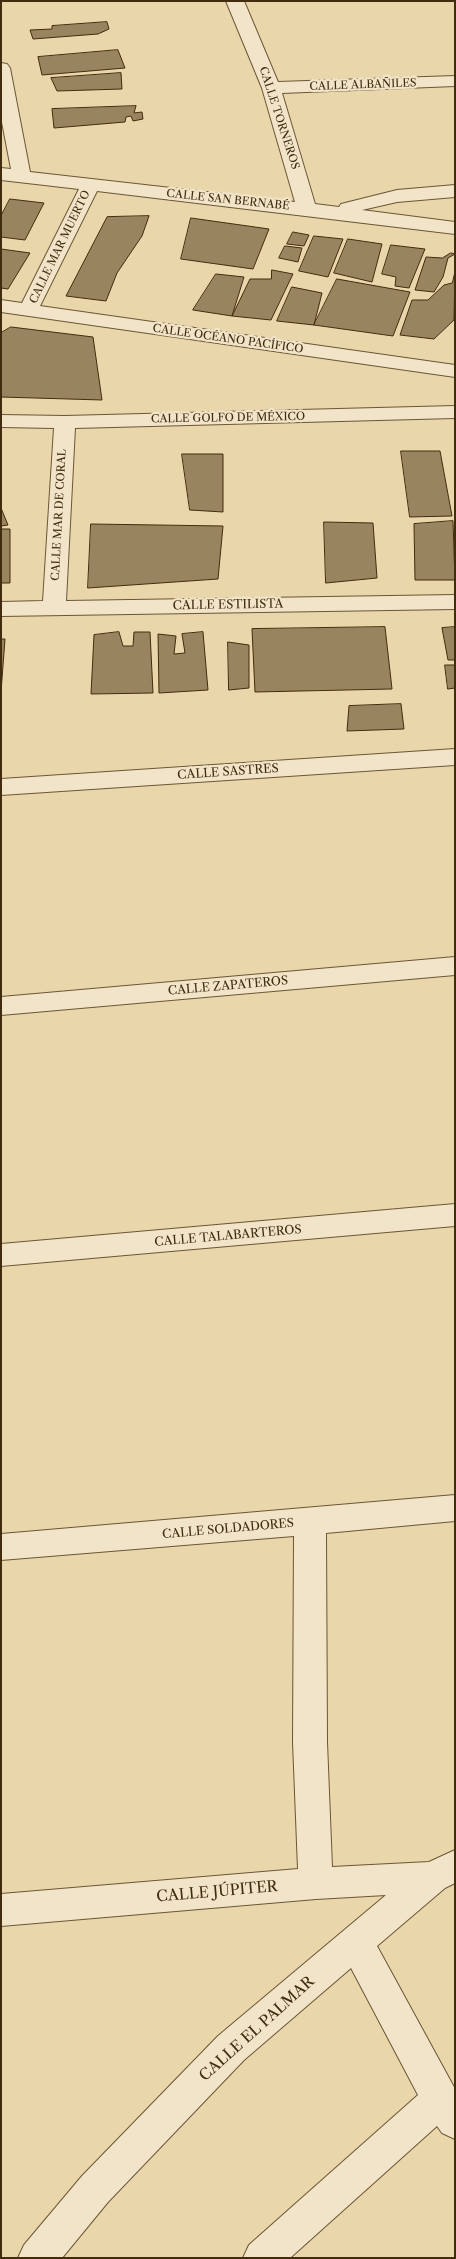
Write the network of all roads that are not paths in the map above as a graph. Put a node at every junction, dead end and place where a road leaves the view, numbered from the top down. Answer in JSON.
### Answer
{"nodes":[{"id":1,"x":235,"y":1,"type":"edge"},
{"id":2,"x":1,"y":68,"type":"edge"},
{"id":3,"x":455,"y":82,"type":"edge"},
{"id":4,"x":271,"y":88,"type":"junction"},
{"id":5,"x":1,"y":174,"type":"edge"},
{"id":6,"x":22,"y":177,"type":"junction"},
{"id":7,"x":91,"y":184,"type":"junction"},
{"id":8,"x":455,"y":191,"type":"edge"},
{"id":9,"x":307,"y":209,"type":"junction"},
{"id":10,"x":333,"y":212,"type":"junction"},
{"id":11,"x":455,"y":228,"type":"edge"},
{"id":12,"x":1,"y":306,"type":"edge"},
{"id":13,"x":28,"y":310,"type":"junction"},
{"id":14,"x":455,"y":372,"type":"edge"},
{"id":15,"x":455,"y":412,"type":"edge"},
{"id":16,"x":1,"y":421,"type":"edge"},
{"id":17,"x":65,"y":422,"type":"junction"},
{"id":18,"x":455,"y":602,"type":"edge"},
{"id":19,"x":54,"y":607,"type":"junction"},
{"id":20,"x":1,"y":609,"type":"edge"},
{"id":21,"x":455,"y":757,"type":"edge"},
{"id":22,"x":1,"y":787,"type":"edge"},
{"id":23,"x":455,"y":966,"type":"edge"},
{"id":24,"x":1,"y":1006,"type":"edge"},
{"id":25,"x":455,"y":1215,"type":"edge"},
{"id":26,"x":1,"y":1255,"type":"edge"},
{"id":27,"x":455,"y":1508,"type":"edge"},
{"id":28,"x":310,"y":1522,"type":"junction"},
{"id":29,"x":1,"y":1547,"type":"edge"},
{"id":30,"x":444,"y":1871,"type":"edge"},
{"id":31,"x":316,"y":1883,"type":"junction"},
{"id":32,"x":1,"y":1910,"type":"edge"},
{"id":33,"x":356,"y":1942,"type":"junction"},
{"id":34,"x":447,"y":2110,"type":"edge"},
{"id":35,"x":37,"y":2258,"type":"edge"},
{"id":36,"x":262,"y":2258,"type":"edge"}],
"edges":[{"from":1,"to":4,"type":"street","name":"CALLE TORNEROS"},
{"from":2,"to":6,"type":"street"},
{"from":3,"to":4,"type":"street","name":"CALLE ALBAÑILES"},
{"from":4,"to":9,"type":"street","name":"CALLE TORNEROS"},
{"from":5,"to":6,"type":"street","name":"CALLE SAN BERNABÉ"},
{"from":6,"to":7,"type":"street","name":"CALLE SAN BERNABÉ"},
{"from":7,"to":9,"type":"street","name":"CALLE SAN BERNABÉ"},
{"from":7,"to":13,"type":"street","name":"CALLE MAR MUERTO"},
{"from":8,"to":10,"type":"street"},
{"from":9,"to":10,"type":"street","name":"CALLE SAN BERNABÉ"},
{"from":10,"to":11,"type":"street","name":"CALLE SAN BERNABÉ"},
{"from":12,"to":13,"type":"street","name":"CALLE OCÉANO PACÍFICO"},
{"from":13,"to":14,"type":"street","name":"CALLE OCÉANO PACÍFICO"},
{"from":15,"to":17,"type":"street","name":"CALLE GOLFO DE MÉXICO"},
{"from":16,"to":17,"type":"street","name":"CALLE GOLFO DE MÉXICO"},
{"from":17,"to":19,"type":"street","name":"CALLE MAR DE CORAL"},
{"from":18,"to":19,"type":"street","name":"CALLE ESTILISTA"},
{"from":19,"to":20,"type":"street","name":"CALLE ESTILISTA"},
{"from":21,"to":22,"type":"street","name":"CALLE SASTRES"},
{"from":23,"to":24,"type":"street","name":"CALLE ZAPATEROS"},
{"from":25,"to":26,"type":"street","name":"CALLE TALABARTEROS"},
{"from":27,"to":28,"type":"street","name":"CALLE SOLDADORES"},
{"from":28,"to":29,"type":"street","name":"CALLE SOLDADORES"},
{"from":28,"to":31,"type":"street"},
{"from":30,"to":31,"type":"street","name":"CALLE JÚPITER"},
{"from":30,"to":33,"type":"street","name":"CALLE EL PALMAR"},
{"from":31,"to":32,"type":"street","name":"CALLE JÚPITER"},
{"from":33,"to":34,"type":"street"},
{"from":33,"to":35,"type":"street","name":"CALLE EL PALMAR"},
{"from":34,"to":36,"type":"street"}]}
